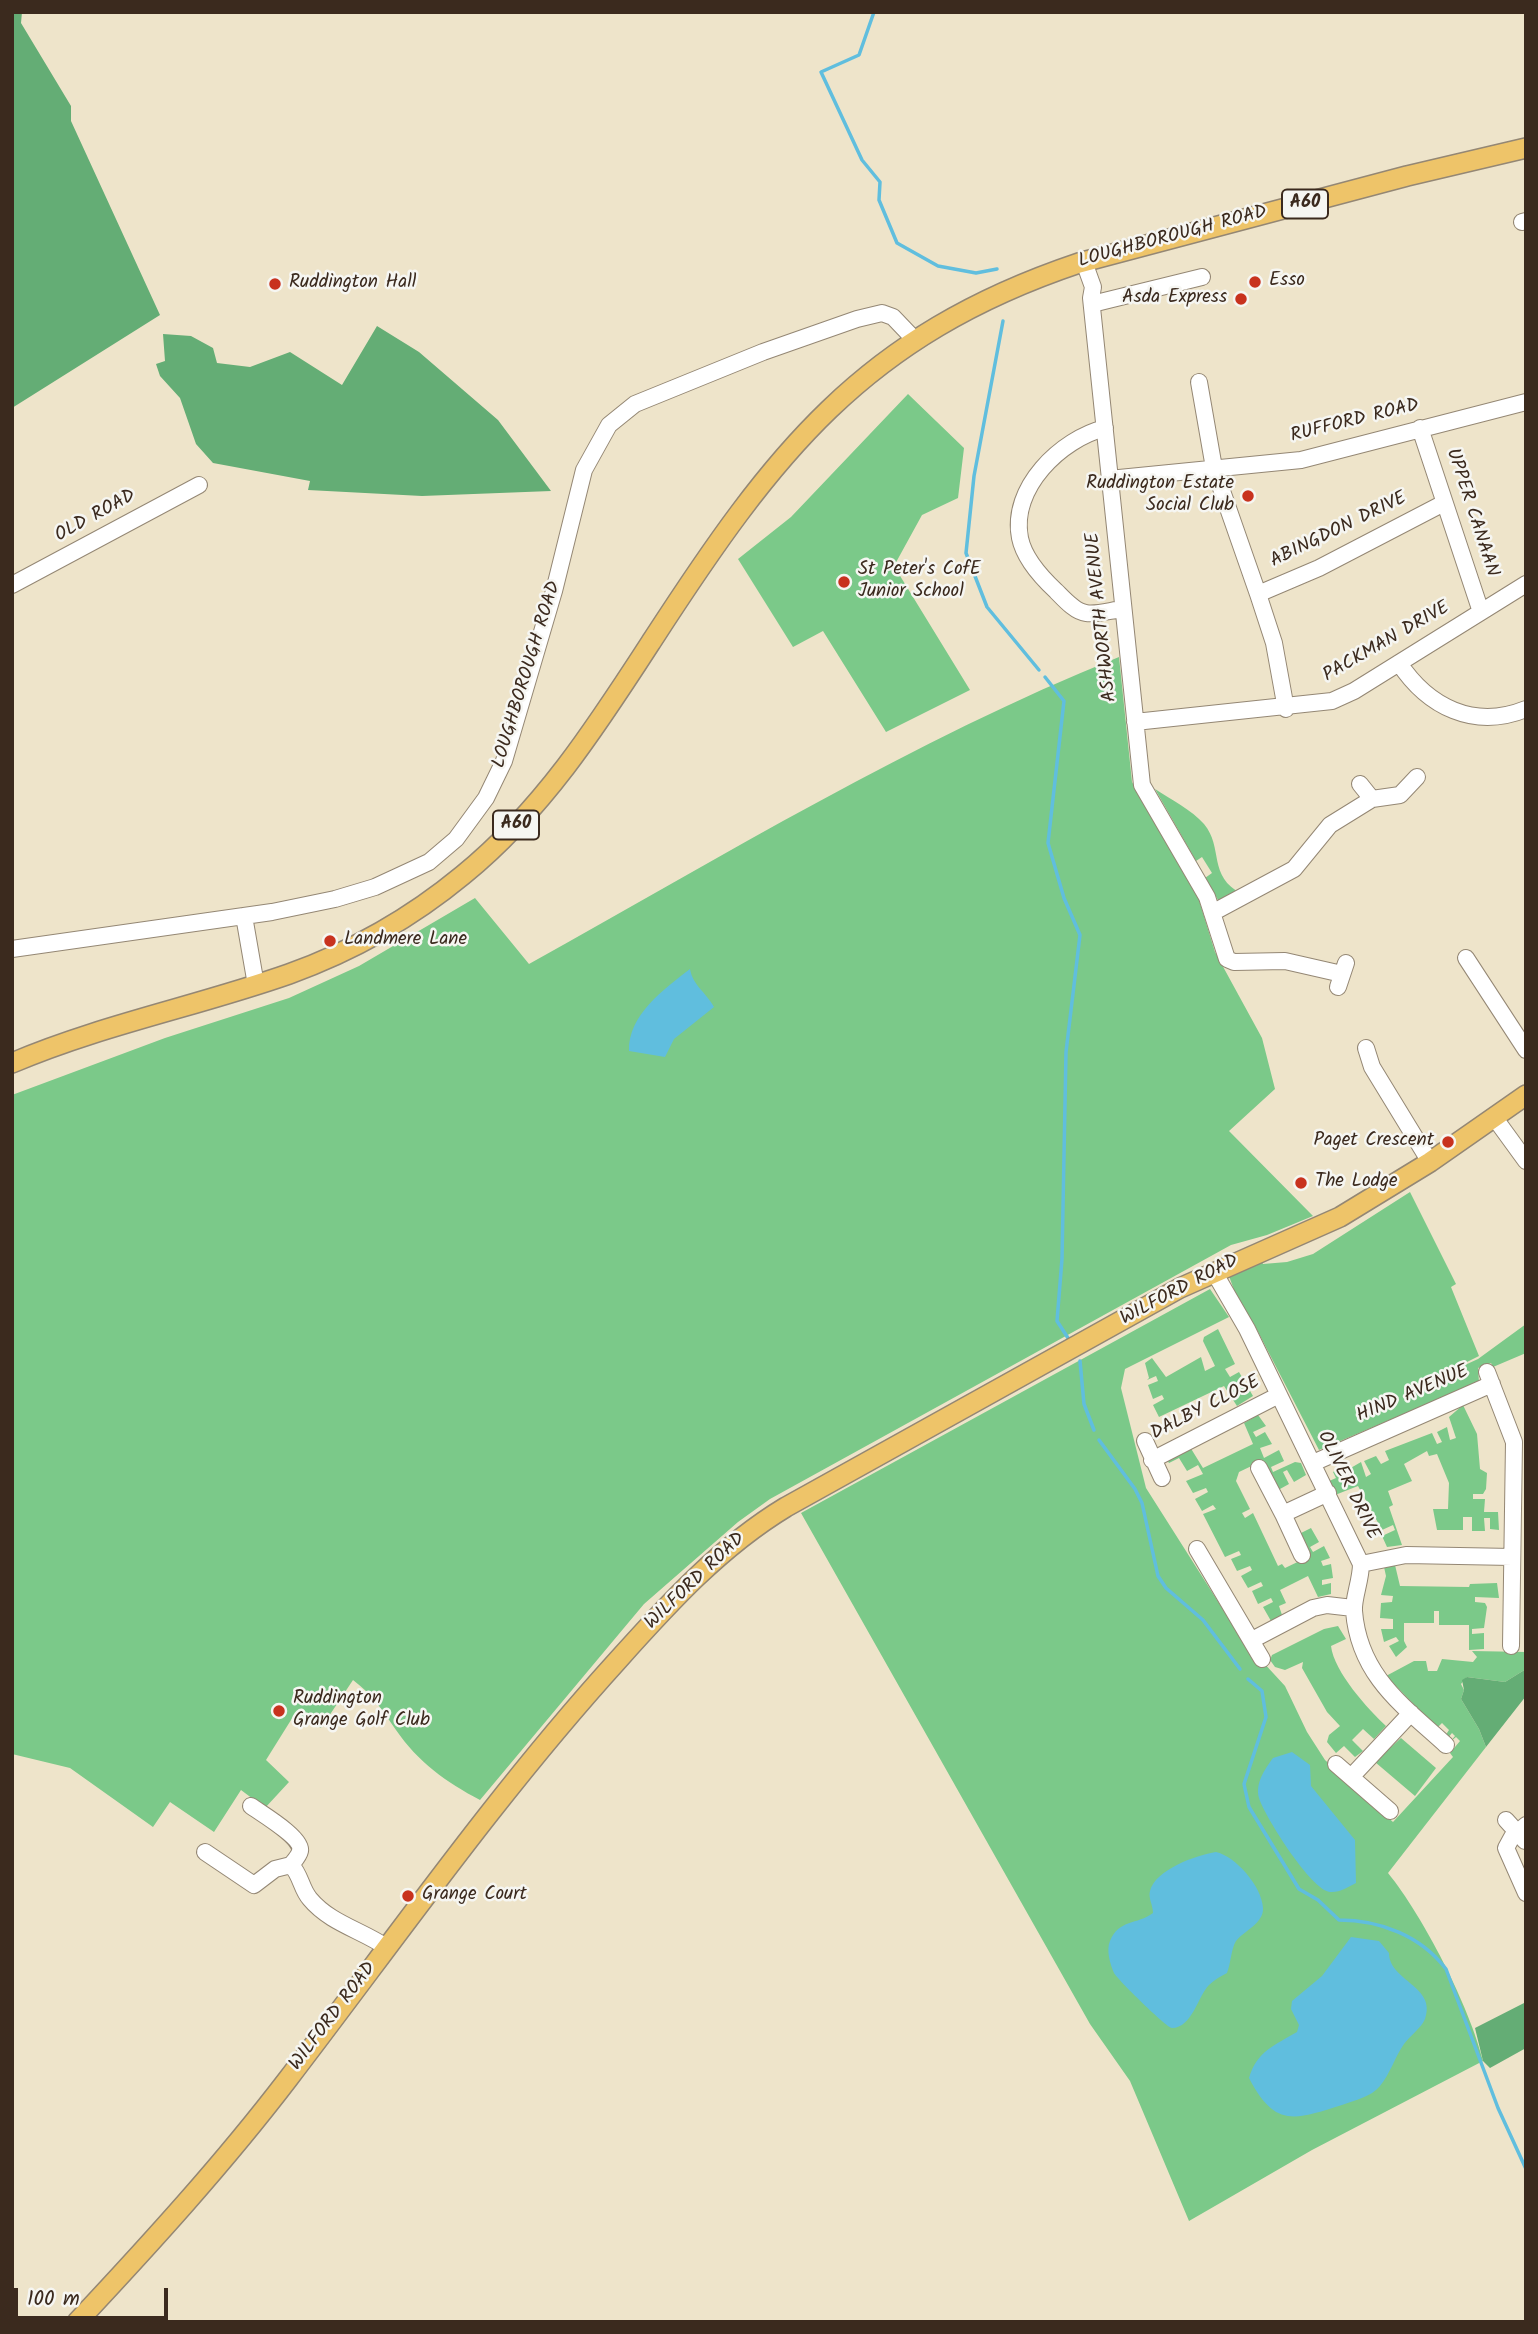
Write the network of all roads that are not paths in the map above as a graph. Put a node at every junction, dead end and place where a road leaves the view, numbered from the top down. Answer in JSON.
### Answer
{"nodes":[{"id":1,"x":1526,"y":148,"type":"edge"},
{"id":2,"x":1077,"y":264,"type":"junction"},
{"id":3,"x":1202,"y":277,"type":"dead end"},
{"id":4,"x":1092,"y":301,"type":"junction"},
{"id":5,"x":914,"y":339,"type":"junction"},
{"id":6,"x":1199,"y":382,"type":"dead end"},
{"id":7,"x":1526,"y":402,"type":"edge"},
{"id":8,"x":1105,"y":428,"type":"junction"},
{"id":9,"x":1420,"y":428,"type":"junction"},
{"id":10,"x":1214,"y":468,"type":"junction"},
{"id":11,"x":1109,"y":479,"type":"junction"},
{"id":12,"x":199,"y":485,"type":"dead end"},
{"id":13,"x":1444,"y":503,"type":"junction"},
{"id":14,"x":1526,"y":584,"type":"edge"},
{"id":15,"x":12,"y":585,"type":"edge"},
{"id":16,"x":1258,"y":594,"type":"junction"},
{"id":17,"x":1123,"y":609,"type":"junction"},
{"id":18,"x":1481,"y":612,"type":"junction"},
{"id":19,"x":1399,"y":663,"type":"junction"},
{"id":20,"x":1286,"y":709,"type":"junction"},
{"id":21,"x":1526,"y":709,"type":"edge"},
{"id":22,"x":1135,"y":723,"type":"junction"},
{"id":23,"x":1416,"y":777,"type":"dead end"},
{"id":24,"x":1360,"y":784,"type":"dead end"},
{"id":25,"x":1372,"y":799,"type":"junction"},
{"id":26,"x":1212,"y":913,"type":"junction"},
{"id":27,"x":244,"y":916,"type":"junction"},
{"id":28,"x":12,"y":949,"type":"edge"},
{"id":29,"x":1466,"y":958,"type":"dead end"},
{"id":30,"x":1342,"y":975,"type":"dead end"},
{"id":31,"x":256,"y":985,"type":"junction"},
{"id":32,"x":1366,"y":1048,"type":"dead end"},
{"id":33,"x":1526,"y":1050,"type":"edge"},
{"id":34,"x":12,"y":1063,"type":"edge"},
{"id":35,"x":1526,"y":1095,"type":"edge"},
{"id":36,"x":1494,"y":1117,"type":"junction"},
{"id":37,"x":1526,"y":1160,"type":"edge"},
{"id":38,"x":1430,"y":1162,"type":"junction"},
{"id":39,"x":1214,"y":1272,"type":"junction"},
{"id":40,"x":1279,"y":1395,"type":"junction"},
{"id":41,"x":1145,"y":1441,"type":"dead end"},
{"id":42,"x":1152,"y":1460,"type":"junction"},
{"id":43,"x":1313,"y":1463,"type":"junction"},
{"id":44,"x":1259,"y":1468,"type":"dead end"},
{"id":45,"x":1162,"y":1478,"type":"dead end"},
{"id":46,"x":1328,"y":1493,"type":"junction"},
{"id":47,"x":1283,"y":1514,"type":"junction"},
{"id":48,"x":1197,"y":1549,"type":"dead end"},
{"id":49,"x":1302,"y":1555,"type":"dead end"},
{"id":50,"x":1512,"y":1557,"type":"junction"},
{"id":51,"x":1361,"y":1564,"type":"junction"},
{"id":52,"x":1353,"y":1608,"type":"junction"},
{"id":53,"x":1252,"y":1640,"type":"junction"},
{"id":54,"x":1511,"y":1646,"type":"dead end"},
{"id":55,"x":1262,"y":1659,"type":"dead end"},
{"id":56,"x":1411,"y":1713,"type":"junction"},
{"id":57,"x":1446,"y":1745,"type":"dead end"},
{"id":58,"x":1336,"y":1764,"type":"dead end"},
{"id":59,"x":1352,"y":1776,"type":"junction"},
{"id":60,"x":251,"y":1806,"type":"dead end"},
{"id":61,"x":1390,"y":1811,"type":"dead end"},
{"id":62,"x":1518,"y":1829,"type":"edge"},
{"id":63,"x":205,"y":1852,"type":"dead end"},
{"id":64,"x":291,"y":1865,"type":"junction"},
{"id":65,"x":1526,"y":1893,"type":"edge"},
{"id":66,"x":386,"y":1947,"type":"junction"},
{"id":67,"x":77,"y":2322,"type":"edge"}],
"edges":[{"from":1,"to":2,"type":"main road","name":"LOUGHBOROUGH ROAD","number":"A60"},
{"from":2,"to":4,"type":"street","name":"ASHWORTH AVENUE"},
{"from":2,"to":5,"type":"main road","name":"LOUGHBOROUGH ROAD","number":"A60"},
{"from":3,"to":4,"type":"street"},
{"from":4,"to":8,"type":"street","name":"ASHWORTH AVENUE"},
{"from":5,"to":27,"type":"street","name":"LOUGHBOROUGH ROAD"},
{"from":5,"to":31,"type":"main road","name":"LOUGHBOROUGH ROAD","number":"A60"},
{"from":6,"to":10,"type":"street","name":"ABINGDON DRIVE"},
{"from":7,"to":9,"type":"street","name":"RUFFORD ROAD"},
{"from":8,"to":11,"type":"street","name":"ASHWORTH AVENUE"},
{"from":8,"to":17,"type":"street"},
{"from":9,"to":10,"type":"street","name":"RUFFORD ROAD"},
{"from":9,"to":13,"type":"street","name":"UPPER CANAAN"},
{"from":10,"to":11,"type":"street","name":"RUFFORD ROAD"},
{"from":10,"to":16,"type":"street","name":"ABINGDON DRIVE"},
{"from":11,"to":17,"type":"street","name":"ASHWORTH AVENUE"},
{"from":12,"to":15,"type":"street","name":"OLD ROAD"},
{"from":13,"to":16,"type":"street","name":"ABINGDON DRIVE"},
{"from":13,"to":18,"type":"street","name":"UPPER CANAAN"},
{"from":14,"to":18,"type":"street","name":"PACKMAN DRIVE"},
{"from":16,"to":20,"type":"street"},
{"from":17,"to":22,"type":"street","name":"ASHWORTH AVENUE"},
{"from":18,"to":19,"type":"street","name":"PACKMAN DRIVE"},
{"from":19,"to":20,"type":"street","name":"PACKMAN DRIVE"},
{"from":19,"to":21,"type":"street"},
{"from":20,"to":22,"type":"street","name":"PACKMAN DRIVE"},
{"from":22,"to":26,"type":"street","name":"ASHWORTH AVENUE"},
{"from":23,"to":25,"type":"street"},
{"from":24,"to":25,"type":"street"},
{"from":25,"to":26,"type":"street"},
{"from":26,"to":30,"type":"street","name":"ASHWORTH AVENUE"},
{"from":27,"to":28,"type":"street","name":"LOUGHBOROUGH ROAD"},
{"from":27,"to":31,"type":"street"},
{"from":29,"to":33,"type":"street"},
{"from":31,"to":34,"type":"main road","name":"LOUGHBOROUGH ROAD","number":"A60"},
{"from":32,"to":38,"type":"street"},
{"from":35,"to":36,"type":"main road","name":"WILFORD ROAD"},
{"from":36,"to":37,"type":"street"},
{"from":36,"to":38,"type":"main road","name":"WILFORD ROAD"},
{"from":38,"to":39,"type":"main road","name":"WILFORD ROAD"},
{"from":39,"to":40,"type":"street","name":"OLIVER DRIVE"},
{"from":39,"to":66,"type":"main road","name":"WILFORD ROAD"},
{"from":40,"to":42,"type":"street","name":"DALBY CLOSE"},
{"from":40,"to":43,"type":"street","name":"OLIVER DRIVE"},
{"from":41,"to":42,"type":"street"},
{"from":42,"to":45,"type":"street"},
{"from":43,"to":46,"type":"street","name":"OLIVER DRIVE"},
{"from":43,"to":50,"type":"street","name":"HIND AVENUE"},
{"from":44,"to":47,"type":"street"},
{"from":46,"to":47,"type":"street"},
{"from":46,"to":51,"type":"street","name":"OLIVER DRIVE"},
{"from":47,"to":49,"type":"street"},
{"from":48,"to":53,"type":"street"},
{"from":50,"to":51,"type":"street"},
{"from":50,"to":54,"type":"street"},
{"from":51,"to":52,"type":"street","name":"OLIVER DRIVE"},
{"from":52,"to":53,"type":"street"},
{"from":52,"to":56,"type":"street","name":"OLIVER DRIVE"},
{"from":53,"to":55,"type":"street"},
{"from":56,"to":57,"type":"street","name":"OLIVER DRIVE"},
{"from":56,"to":59,"type":"street"},
{"from":58,"to":59,"type":"street"},
{"from":59,"to":61,"type":"street"},
{"from":60,"to":64,"type":"street"},
{"from":62,"to":65,"type":"street"},
{"from":63,"to":64,"type":"street"},
{"from":64,"to":66,"type":"street"},
{"from":66,"to":67,"type":"main road","name":"WILFORD ROAD"}]}
